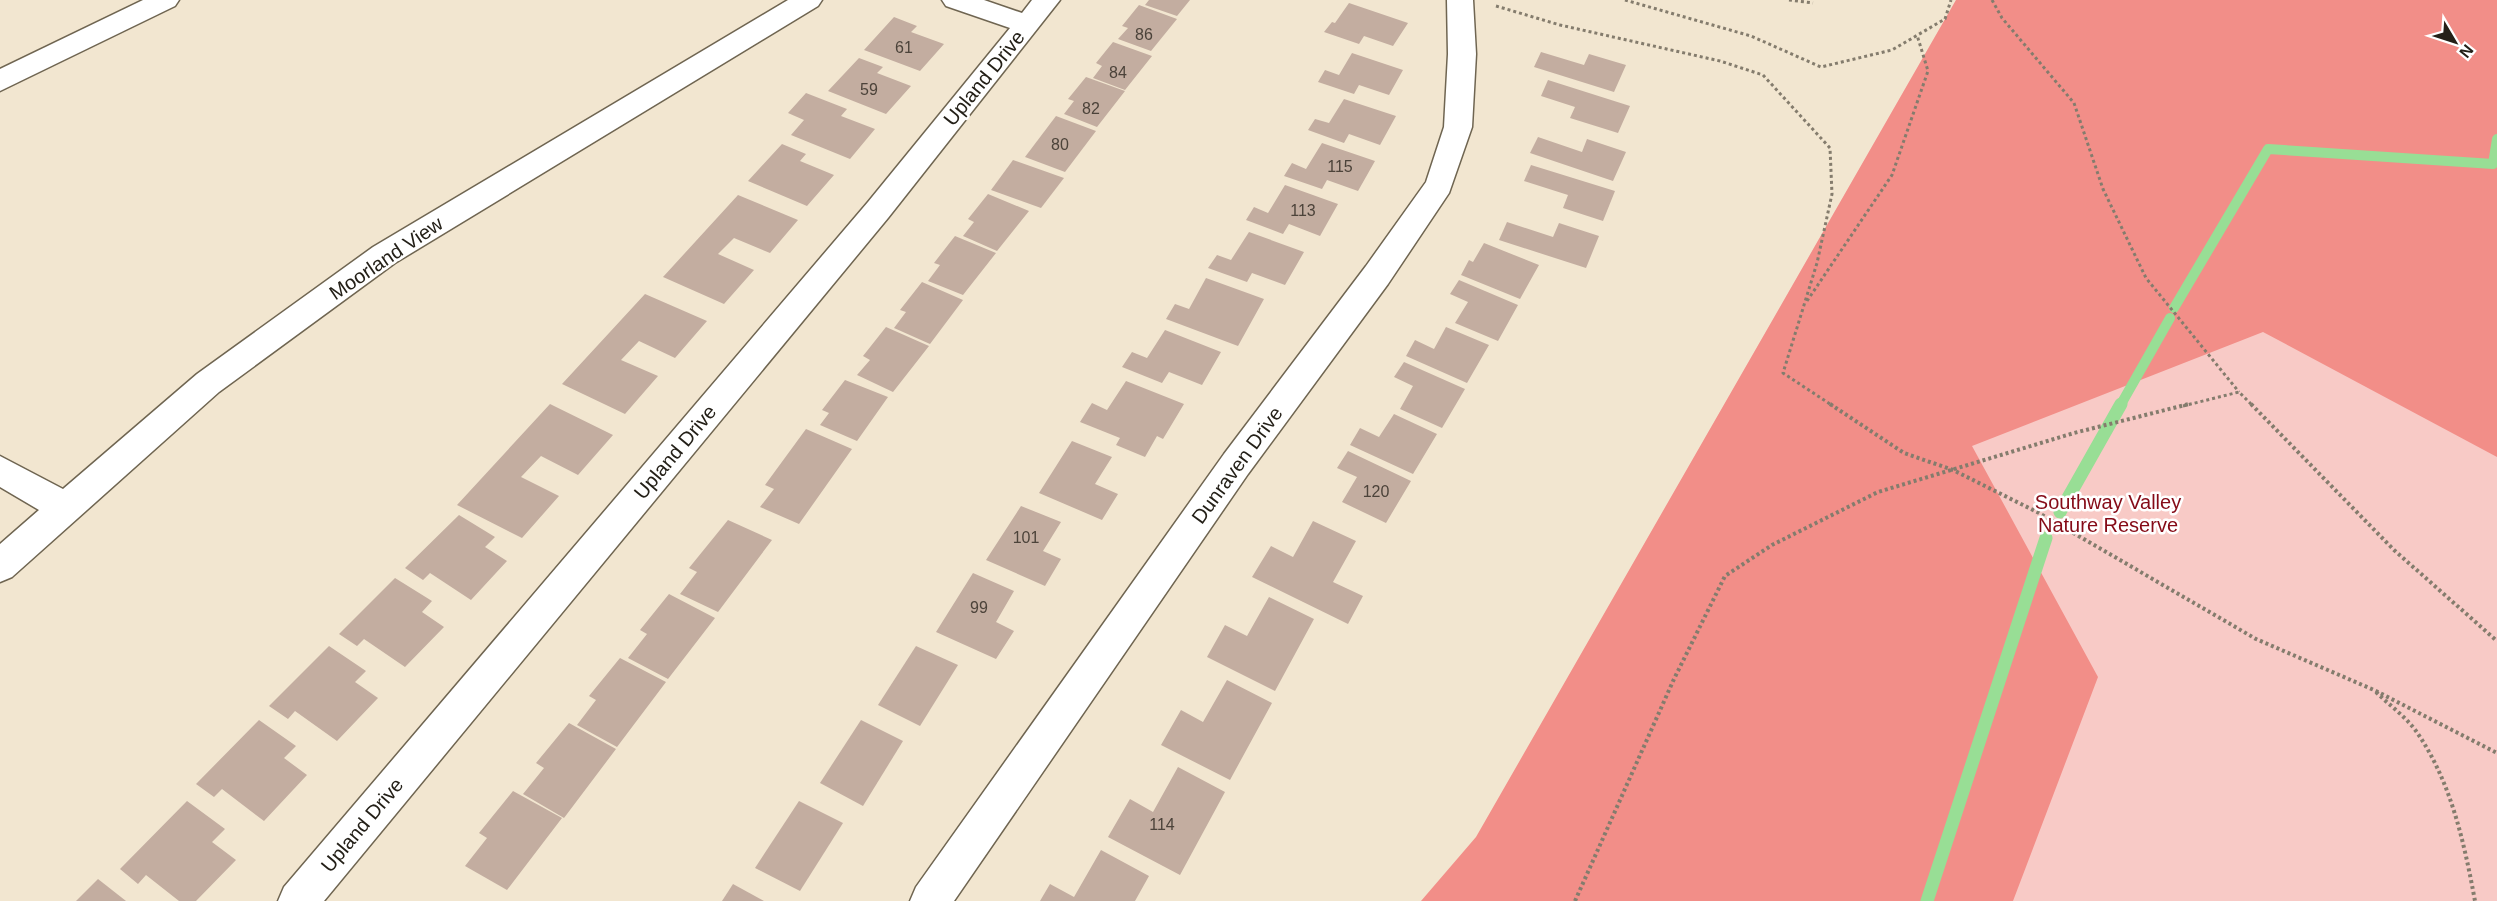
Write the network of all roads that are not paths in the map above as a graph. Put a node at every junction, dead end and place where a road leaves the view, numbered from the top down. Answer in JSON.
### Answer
{"nodes":[{"id":1,"x":166,"y":0,"type":"edge"},
{"id":2,"x":809,"y":0,"type":"edge"},
{"id":3,"x":955,"y":0,"type":"edge"},
{"id":4,"x":1474,"y":2,"type":"edge"},
{"id":5,"x":1037,"y":12,"type":"edge"},
{"id":6,"x":0,"y":81,"type":"edge"},
{"id":7,"x":0,"y":470,"type":"edge"},
{"id":8,"x":67,"y":509,"type":"junction"},
{"id":9,"x":0,"y":566,"type":"edge"},
{"id":10,"x":298,"y":901,"type":"edge"},
{"id":11,"x":930,"y":901,"type":"edge"}],
"edges":[{"from":1,"to":6,"type":"street"},
{"from":2,"to":8,"type":"street","name":"Moorland View"},
{"from":3,"to":5,"type":"street"},
{"from":4,"to":11,"type":"street","name":"Dunraven Drive"},
{"from":5,"to":10,"type":"street","name":"Upland Drive"},
{"from":7,"to":8,"type":"street"},
{"from":8,"to":9,"type":"street","name":"Moorland View"}]}
